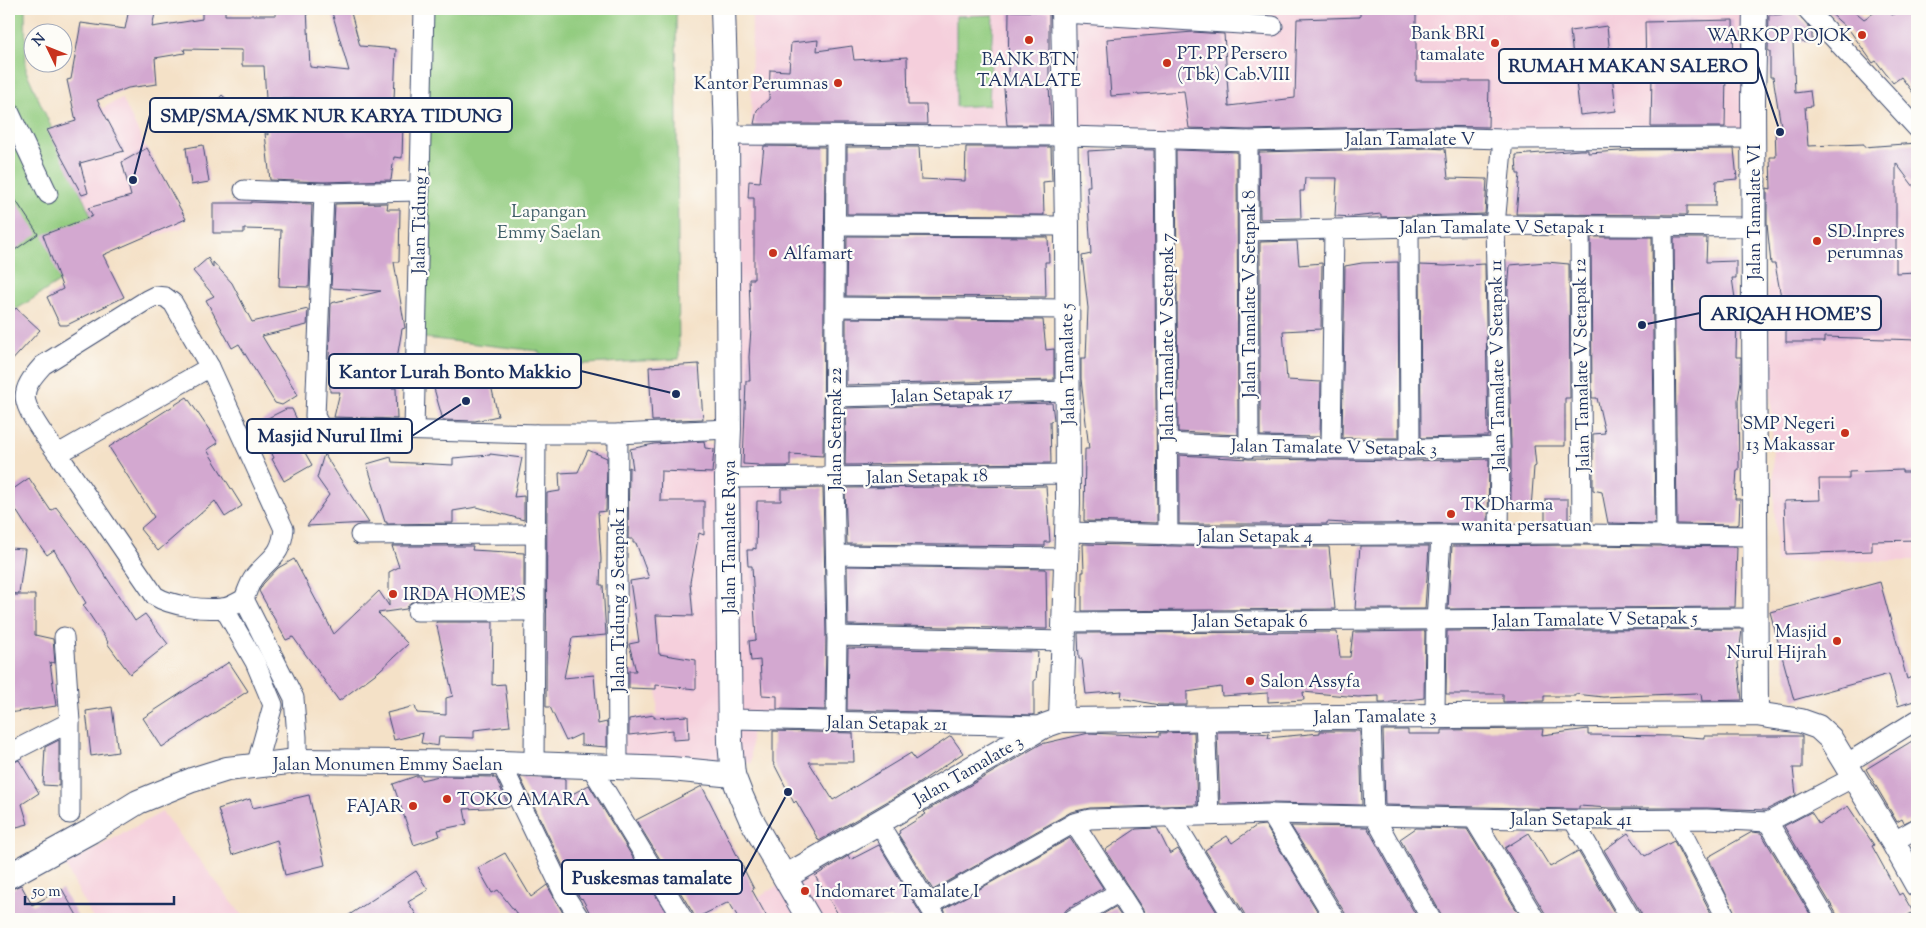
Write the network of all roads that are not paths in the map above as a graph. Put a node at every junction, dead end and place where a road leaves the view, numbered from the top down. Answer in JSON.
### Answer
{"nodes":[{"id":1,"x":424,"y":9,"type":"edge"},
{"id":2,"x":723,"y":9,"type":"edge"},
{"id":3,"x":1755,"y":9,"type":"edge"},
{"id":4,"x":1807,"y":9,"type":"edge"},
{"id":5,"x":1063,"y":11,"type":"edge"},
{"id":6,"x":1273,"y":26,"type":"dead end"},
{"id":7,"x":9,"y":110,"type":"edge"},
{"id":8,"x":265,"y":110,"type":"dead end"},
{"id":9,"x":421,"y":112,"type":"junction"},
{"id":10,"x":1917,"y":128,"type":"edge"},
{"id":11,"x":727,"y":135,"type":"junction"},
{"id":12,"x":836,"y":136,"type":"junction"},
{"id":13,"x":1066,"y":136,"type":"junction"},
{"id":14,"x":1754,"y":138,"type":"junction"},
{"id":15,"x":1165,"y":139,"type":"junction"},
{"id":16,"x":1503,"y":139,"type":"junction"},
{"id":17,"x":1248,"y":141,"type":"junction"},
{"id":18,"x":244,"y":190,"type":"dead end"},
{"id":19,"x":420,"y":191,"type":"junction"},
{"id":20,"x":324,"y":193,"type":"junction"},
{"id":21,"x":48,"y":194,"type":"dead end"},
{"id":22,"x":836,"y":225,"type":"junction"},
{"id":23,"x":1495,"y":225,"type":"junction"},
{"id":24,"x":1067,"y":226,"type":"junction"},
{"id":25,"x":1663,"y":226,"type":"junction"},
{"id":26,"x":1580,"y":227,"type":"junction"},
{"id":27,"x":1754,"y":227,"type":"junction"},
{"id":28,"x":1409,"y":228,"type":"junction"},
{"id":29,"x":1334,"y":229,"type":"junction"},
{"id":30,"x":1249,"y":231,"type":"junction"},
{"id":31,"x":836,"y":307,"type":"junction"},
{"id":32,"x":1066,"y":309,"type":"junction"},
{"id":33,"x":210,"y":367,"type":"junction"},
{"id":34,"x":1068,"y":391,"type":"junction"},
{"id":35,"x":835,"y":397,"type":"junction"},
{"id":36,"x":729,"y":429,"type":"junction"},
{"id":37,"x":414,"y":430,"type":"junction"},
{"id":38,"x":536,"y":434,"type":"junction"},
{"id":39,"x":618,"y":434,"type":"junction"},
{"id":40,"x":1167,"y":443,"type":"junction"},
{"id":41,"x":1500,"y":447,"type":"junction"},
{"id":42,"x":1249,"y":448,"type":"junction"},
{"id":43,"x":1331,"y":449,"type":"junction"},
{"id":44,"x":1410,"y":450,"type":"junction"},
{"id":45,"x":58,"y":454,"type":"junction"},
{"id":46,"x":1068,"y":474,"type":"junction"},
{"id":47,"x":834,"y":477,"type":"junction"},
{"id":48,"x":727,"y":478,"type":"junction"},
{"id":49,"x":1068,"y":532,"type":"junction"},
{"id":50,"x":360,"y":534,"type":"dead end"},
{"id":51,"x":535,"y":534,"type":"junction"},
{"id":52,"x":1498,"y":534,"type":"junction"},
{"id":53,"x":1582,"y":534,"type":"junction"},
{"id":54,"x":1168,"y":535,"type":"junction"},
{"id":55,"x":1441,"y":536,"type":"junction"},
{"id":56,"x":1666,"y":536,"type":"junction"},
{"id":57,"x":1756,"y":536,"type":"junction"},
{"id":58,"x":836,"y":555,"type":"junction"},
{"id":59,"x":1068,"y":558,"type":"junction"},
{"id":60,"x":244,"y":599,"type":"junction"},
{"id":61,"x":224,"y":608,"type":"junction"},
{"id":62,"x":417,"y":610,"type":"dead end"},
{"id":63,"x":535,"y":611,"type":"junction"},
{"id":64,"x":1754,"y":618,"type":"junction"},
{"id":65,"x":1436,"y":621,"type":"junction"},
{"id":66,"x":1064,"y":631,"type":"junction"},
{"id":67,"x":837,"y":636,"type":"junction"},
{"id":68,"x":64,"y":637,"type":"dead end"},
{"id":69,"x":294,"y":698,"type":"junction"},
{"id":70,"x":273,"y":704,"type":"junction"},
{"id":71,"x":1756,"y":714,"type":"junction"},
{"id":72,"x":1435,"y":715,"type":"junction"},
{"id":73,"x":1371,"y":717,"type":"junction"},
{"id":74,"x":1206,"y":718,"type":"junction"},
{"id":75,"x":731,"y":719,"type":"junction"},
{"id":76,"x":1917,"y":720,"type":"edge"},
{"id":77,"x":70,"y":722,"type":"junction"},
{"id":78,"x":836,"y":722,"type":"junction"},
{"id":79,"x":1053,"y":723,"type":"junction"},
{"id":80,"x":9,"y":753,"type":"edge"},
{"id":81,"x":297,"y":761,"type":"junction"},
{"id":82,"x":501,"y":763,"type":"junction"},
{"id":83,"x":534,"y":765,"type":"junction"},
{"id":84,"x":256,"y":766,"type":"junction"},
{"id":85,"x":591,"y":767,"type":"junction"},
{"id":86,"x":618,"y":767,"type":"junction"},
{"id":87,"x":1850,"y":770,"type":"junction"},
{"id":88,"x":733,"y":774,"type":"junction"},
{"id":89,"x":70,"y":814,"type":"dead end"},
{"id":90,"x":1271,"y":814,"type":"junction"},
{"id":91,"x":1209,"y":815,"type":"junction"},
{"id":92,"x":1171,"y":816,"type":"junction"},
{"id":93,"x":1374,"y":816,"type":"junction"},
{"id":94,"x":1474,"y":819,"type":"junction"},
{"id":95,"x":1675,"y":819,"type":"junction"},
{"id":96,"x":1574,"y":820,"type":"junction"},
{"id":97,"x":878,"y":822,"type":"junction"},
{"id":98,"x":1768,"y":822,"type":"junction"},
{"id":99,"x":1074,"y":823,"type":"junction"},
{"id":100,"x":1917,"y":828,"type":"edge"},
{"id":101,"x":1894,"y":842,"type":"junction"},
{"id":102,"x":9,"y":876,"type":"edge"},
{"id":103,"x":785,"y":877,"type":"junction"},
{"id":104,"x":1917,"y":885,"type":"edge"},
{"id":105,"x":1119,"y":892,"type":"junction"},
{"id":106,"x":933,"y":912,"type":"edge"},
{"id":107,"x":580,"y":919,"type":"edge"},
{"id":108,"x":682,"y":919,"type":"edge"},
{"id":109,"x":809,"y":919,"type":"edge"},
{"id":110,"x":1073,"y":919,"type":"edge"},
{"id":111,"x":1136,"y":919,"type":"edge"},
{"id":112,"x":1234,"y":919,"type":"edge"},
{"id":113,"x":1335,"y":919,"type":"edge"},
{"id":114,"x":1431,"y":919,"type":"edge"},
{"id":115,"x":1535,"y":919,"type":"edge"},
{"id":116,"x":1631,"y":919,"type":"edge"},
{"id":117,"x":1727,"y":919,"type":"edge"},
{"id":118,"x":1826,"y":919,"type":"edge"}],
"edges":[{"from":1,"to":9,"type":"street","name":"Jalan Tidung 1"},
{"from":2,"to":11,"type":"street","name":"Jalan Tamalate Raya"},
{"from":3,"to":14,"type":"street","name":"Jalan Tamalate VI"},
{"from":4,"to":10,"type":"street"},
{"from":5,"to":6,"type":"street"},
{"from":5,"to":13,"type":"street","name":"Jalan Tamalate 5"},
{"from":7,"to":21,"type":"street"},
{"from":8,"to":9,"type":"street"},
{"from":9,"to":19,"type":"street","name":"Jalan Tidung 1"},
{"from":11,"to":12,"type":"street","name":"Jalan Tamalate V"},
{"from":11,"to":36,"type":"street","name":"Jalan Tamalate Raya"},
{"from":12,"to":13,"type":"street","name":"Jalan Tamalate V"},
{"from":12,"to":22,"type":"street","name":"Jalan Setapak 22"},
{"from":13,"to":15,"type":"street","name":"Jalan Tamalate V"},
{"from":13,"to":24,"type":"street","name":"Jalan Tamalate 5"},
{"from":14,"to":16,"type":"street","name":"Jalan Tamalate V"},
{"from":14,"to":27,"type":"street","name":"Jalan Tamalate VI"},
{"from":15,"to":17,"type":"street","name":"Jalan Tamalate V"},
{"from":15,"to":40,"type":"street","name":"Jalan Tamalate V Setapak 7"},
{"from":16,"to":17,"type":"street","name":"Jalan Tamalate V"},
{"from":16,"to":23,"type":"street","name":"Jalan Tamalate V Setapak 11"},
{"from":17,"to":30,"type":"street","name":"Jalan Tamalate V Setapak 8"},
{"from":18,"to":20,"type":"street"},
{"from":19,"to":20,"type":"street"},
{"from":19,"to":37,"type":"street","name":"Jalan Tidung 1"},
{"from":20,"to":37,"type":"street"},
{"from":22,"to":24,"type":"street"},
{"from":22,"to":31,"type":"street","name":"Jalan Setapak 22"},
{"from":23,"to":26,"type":"street","name":"Jalan Tamalate V Setapak 1"},
{"from":23,"to":28,"type":"street","name":"Jalan Tamalate V Setapak 1"},
{"from":23,"to":41,"type":"street","name":"Jalan Tamalate V Setapak 11"},
{"from":24,"to":32,"type":"street","name":"Jalan Tamalate 5"},
{"from":25,"to":26,"type":"street","name":"Jalan Tamalate V Setapak 1"},
{"from":25,"to":27,"type":"street","name":"Jalan Tamalate V Setapak 1"},
{"from":25,"to":56,"type":"street"},
{"from":26,"to":53,"type":"street","name":"Jalan Tamalate V Setapak 12"},
{"from":27,"to":57,"type":"street","name":"Jalan Tamalate VI"},
{"from":28,"to":29,"type":"street","name":"Jalan Tamalate V Setapak 1"},
{"from":28,"to":44,"type":"street"},
{"from":29,"to":30,"type":"street","name":"Jalan Tamalate V Setapak 1"},
{"from":29,"to":43,"type":"street"},
{"from":30,"to":42,"type":"street","name":"Jalan Tamalate V Setapak 8"},
{"from":31,"to":32,"type":"street"},
{"from":31,"to":35,"type":"street","name":"Jalan Setapak 22"},
{"from":32,"to":34,"type":"street","name":"Jalan Tamalate 5"},
{"from":33,"to":45,"type":"street"},
{"from":33,"to":45,"type":"street"},
{"from":33,"to":60,"type":"street"},
{"from":34,"to":35,"type":"street","name":"Jalan Setapak 17"},
{"from":34,"to":46,"type":"street","name":"Jalan Tamalate 5"},
{"from":35,"to":47,"type":"street","name":"Jalan Setapak 22"},
{"from":36,"to":39,"type":"street"},
{"from":36,"to":48,"type":"street","name":"Jalan Tamalate Raya"},
{"from":37,"to":38,"type":"street"},
{"from":38,"to":39,"type":"street"},
{"from":38,"to":51,"type":"street"},
{"from":39,"to":86,"type":"street","name":"Jalan Tidung 2 Setapak 1"},
{"from":40,"to":42,"type":"street","name":"Jalan Tamalate V Setapak 3"},
{"from":40,"to":54,"type":"street","name":"Jalan Tamalate V Setapak 7"},
{"from":41,"to":44,"type":"street","name":"Jalan Tamalate V Setapak 3"},
{"from":41,"to":52,"type":"street","name":"Jalan Tamalate V Setapak 11"},
{"from":42,"to":43,"type":"street","name":"Jalan Tamalate V Setapak 3"},
{"from":43,"to":44,"type":"street","name":"Jalan Tamalate V Setapak 3"},
{"from":45,"to":61,"type":"street"},
{"from":46,"to":47,"type":"street","name":"Jalan Setapak 18"},
{"from":46,"to":49,"type":"street","name":"Jalan Tamalate 5"},
{"from":47,"to":48,"type":"street","name":"Jalan Setapak 18"},
{"from":47,"to":58,"type":"street","name":"Jalan Setapak 22"},
{"from":48,"to":75,"type":"street","name":"Jalan Tamalate Raya"},
{"from":49,"to":54,"type":"street","name":"Jalan Setapak 4"},
{"from":49,"to":59,"type":"street","name":"Jalan Tamalate 5"},
{"from":50,"to":51,"type":"street"},
{"from":51,"to":63,"type":"street"},
{"from":52,"to":53,"type":"street","name":"Jalan Setapak 4"},
{"from":52,"to":55,"type":"street","name":"Jalan Setapak 4"},
{"from":53,"to":56,"type":"street","name":"Jalan Setapak 4"},
{"from":54,"to":55,"type":"street","name":"Jalan Setapak 4"},
{"from":55,"to":65,"type":"street"},
{"from":56,"to":57,"type":"street","name":"Jalan Setapak 4"},
{"from":57,"to":64,"type":"street","name":"Jalan Tamalate VI"},
{"from":58,"to":59,"type":"street"},
{"from":58,"to":67,"type":"street","name":"Jalan Setapak 22"},
{"from":59,"to":66,"type":"street","name":"Jalan Tamalate 5"},
{"from":60,"to":61,"type":"street"},
{"from":60,"to":69,"type":"street"},
{"from":61,"to":70,"type":"street"},
{"from":62,"to":63,"type":"street"},
{"from":63,"to":83,"type":"street"},
{"from":64,"to":65,"type":"street","name":"Jalan Tamalate V Setapak 5"},
{"from":64,"to":71,"type":"street","name":"Jalan Tamalate VI"},
{"from":65,"to":66,"type":"street","name":"Jalan Setapak 6"},
{"from":65,"to":72,"type":"street"},
{"from":66,"to":67,"type":"street","name":"Jalan Setapak 6"},
{"from":66,"to":79,"type":"street","name":"Jalan Tamalate 5"},
{"from":67,"to":78,"type":"street","name":"Jalan Setapak 22"},
{"from":68,"to":77,"type":"street"},
{"from":69,"to":70,"type":"street"},
{"from":69,"to":81,"type":"street"},
{"from":70,"to":84,"type":"street"},
{"from":71,"to":72,"type":"street","name":"Jalan Tamalate 3"},
{"from":71,"to":87,"type":"street","name":"Jalan Tamalate 3"},
{"from":72,"to":73,"type":"street","name":"Jalan Tamalate 3"},
{"from":73,"to":74,"type":"street","name":"Jalan Tamalate 3"},
{"from":73,"to":93,"type":"street"},
{"from":74,"to":79,"type":"street","name":"Jalan Tamalate 3"},
{"from":74,"to":91,"type":"street"},
{"from":75,"to":78,"type":"street","name":"Jalan Setapak 21"},
{"from":75,"to":88,"type":"street","name":"Jalan Tamalate Raya"},
{"from":76,"to":87,"type":"street"},
{"from":77,"to":80,"type":"street"},
{"from":77,"to":89,"type":"street"},
{"from":78,"to":79,"type":"street","name":"Jalan Setapak 21"},
{"from":79,"to":97,"type":"street","name":"Jalan Tamalate 3"},
{"from":81,"to":82,"type":"street","name":"Jalan Monumen Emmy Saelan"},
{"from":81,"to":84,"type":"street","name":"Jalan Monumen Emmy Saelan"},
{"from":82,"to":83,"type":"street","name":"Jalan Monumen Emmy Saelan"},
{"from":82,"to":107,"type":"street"},
{"from":83,"to":85,"type":"street","name":"Jalan Monumen Emmy Saelan"},
{"from":84,"to":102,"type":"street","name":"Jalan Monumen Emmy Saelan"},
{"from":85,"to":86,"type":"street","name":"Jalan Monumen Emmy Saelan"},
{"from":85,"to":108,"type":"street"},
{"from":86,"to":88,"type":"street","name":"Jalan Monumen Emmy Saelan"},
{"from":87,"to":98,"type":"street"},
{"from":87,"to":101,"type":"street","name":"Jalan Tamalate 3"},
{"from":88,"to":103,"type":"street","name":"Jalan Tamalate Raya"},
{"from":90,"to":91,"type":"street","name":"Jalan Setapak 41"},
{"from":90,"to":93,"type":"street","name":"Jalan Setapak 41"},
{"from":90,"to":113,"type":"street"},
{"from":91,"to":92,"type":"street","name":"Jalan Setapak 41"},
{"from":92,"to":99,"type":"street","name":"Jalan Setapak 41"},
{"from":92,"to":112,"type":"street"},
{"from":93,"to":94,"type":"street","name":"Jalan Setapak 41"},
{"from":93,"to":114,"type":"street"},
{"from":94,"to":96,"type":"street","name":"Jalan Setapak 41"},
{"from":94,"to":115,"type":"street"},
{"from":95,"to":96,"type":"street","name":"Jalan Setapak 41"},
{"from":95,"to":98,"type":"street","name":"Jalan Setapak 41"},
{"from":95,"to":117,"type":"street"},
{"from":96,"to":116,"type":"street"},
{"from":97,"to":103,"type":"street","name":"Jalan Tamalate 3"},
{"from":97,"to":106,"type":"street"},
{"from":98,"to":118,"type":"street"},
{"from":99,"to":105,"type":"street"},
{"from":99,"to":106,"type":"street","name":"Jalan Setapak 41"},
{"from":100,"to":101,"type":"street"},
{"from":101,"to":104,"type":"street","name":"Jalan Tamalate 3"},
{"from":103,"to":109,"type":"street","name":"Jalan Tamalate Raya"},
{"from":105,"to":110,"type":"street"},
{"from":105,"to":111,"type":"street"}]}
